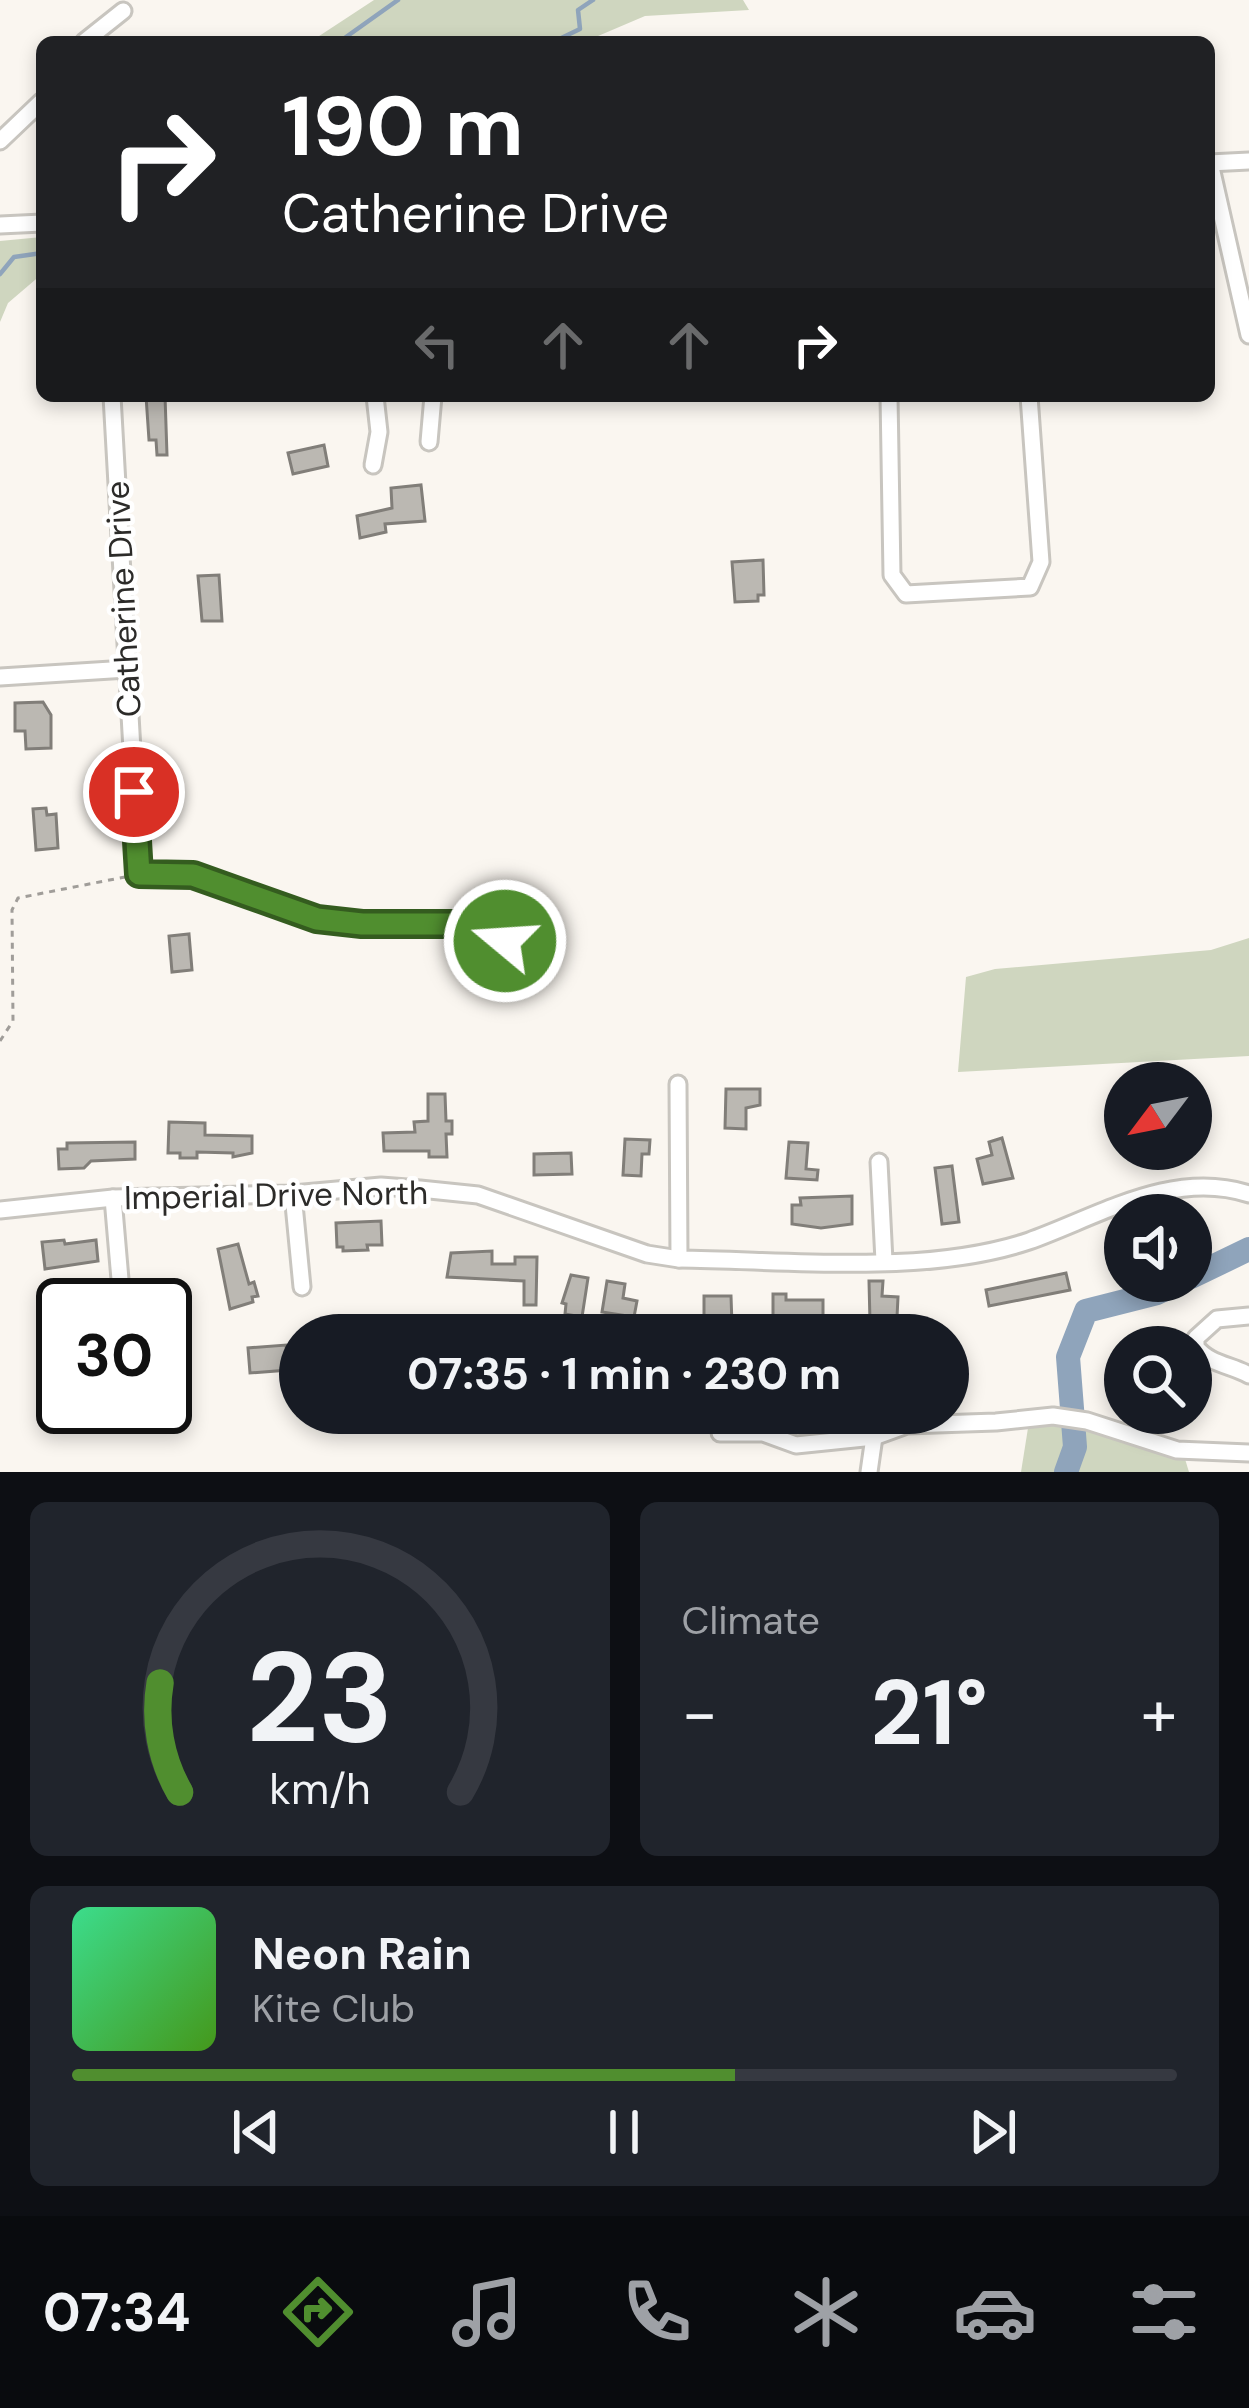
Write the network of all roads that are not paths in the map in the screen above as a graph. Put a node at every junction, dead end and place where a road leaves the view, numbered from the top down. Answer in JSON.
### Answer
{"nodes":[{"id":1,"x":123,"y":11,"type":"dead end"},
{"id":2,"x":92,"y":36,"type":"edge"},
{"id":3,"x":36,"y":106,"type":"edge"},
{"id":4,"x":0,"y":141,"type":"edge"},
{"id":5,"x":1249,"y":161,"type":"edge"},
{"id":6,"x":1215,"y":163,"type":"edge"},
{"id":7,"x":1215,"y":185,"type":"edge"},
{"id":8,"x":36,"y":223,"type":"edge"},
{"id":9,"x":0,"y":225,"type":"edge"},
{"id":10,"x":1249,"y":334,"type":"edge"},
{"id":11,"x":112,"y":402,"type":"edge"},
{"id":12,"x":376,"y":402,"type":"edge"},
{"id":13,"x":432,"y":402,"type":"edge"},
{"id":14,"x":889,"y":402,"type":"edge"},
{"id":15,"x":1030,"y":402,"type":"edge"},
{"id":16,"x":429,"y":442,"type":"dead end"},
{"id":17,"x":373,"y":465,"type":"dead end"},
{"id":18,"x":127,"y":669,"type":"junction"},
{"id":19,"x":0,"y":677,"type":"edge"},
{"id":20,"x":505,"y":941,"type":"dead end"},
{"id":21,"x":678,"y":1084,"type":"dead end"},
{"id":22,"x":879,"y":1162,"type":"dead end"},
{"id":23,"x":293,"y":1194,"type":"junction"},
{"id":24,"x":1249,"y":1194,"type":"edge"},
{"id":25,"x":113,"y":1198,"type":"junction"},
{"id":26,"x":0,"y":1210,"type":"edge"},
{"id":27,"x":679,"y":1259,"type":"junction"},
{"id":28,"x":884,"y":1262,"type":"junction"},
{"id":29,"x":121,"y":1278,"type":"edge"},
{"id":30,"x":302,"y":1287,"type":"dead end"},
{"id":31,"x":1249,"y":1316,"type":"edge"},
{"id":32,"x":1249,"y":1375,"type":"edge"},
{"id":33,"x":766,"y":1434,"type":"edge"},
{"id":34,"x":874,"y":1436,"type":"junction"},
{"id":35,"x":1249,"y":1453,"type":"edge"},
{"id":36,"x":868,"y":1472,"type":"edge"}],
"edges":[{"from":1,"to":2,"type":"street"},
{"from":3,"to":4,"type":"street"},
{"from":5,"to":6,"type":"street"},
{"from":7,"to":10,"type":"street"},
{"from":8,"to":9,"type":"street"},
{"from":11,"to":18,"type":"street","name":"Catherine Drive"},
{"from":12,"to":17,"type":"street"},
{"from":13,"to":16,"type":"street"},
{"from":14,"to":15,"type":"street"},
{"from":18,"to":19,"type":"street"},
{"from":18,"to":20,"type":"street","name":"Catherine Drive"},
{"from":21,"to":27,"type":"street"},
{"from":22,"to":28,"type":"street"},
{"from":23,"to":25,"type":"street","name":"Imperial Drive North"},
{"from":23,"to":27,"type":"street","name":"Imperial Drive North"},
{"from":23,"to":30,"type":"street"},
{"from":24,"to":28,"type":"street","name":"Imperial Drive North"},
{"from":25,"to":26,"type":"street","name":"Imperial Drive North"},
{"from":25,"to":29,"type":"street"},
{"from":27,"to":28,"type":"street","name":"Imperial Drive North"},
{"from":31,"to":32,"type":"street"},
{"from":33,"to":34,"type":"street"},
{"from":34,"to":35,"type":"street"},
{"from":34,"to":36,"type":"street"}]}
